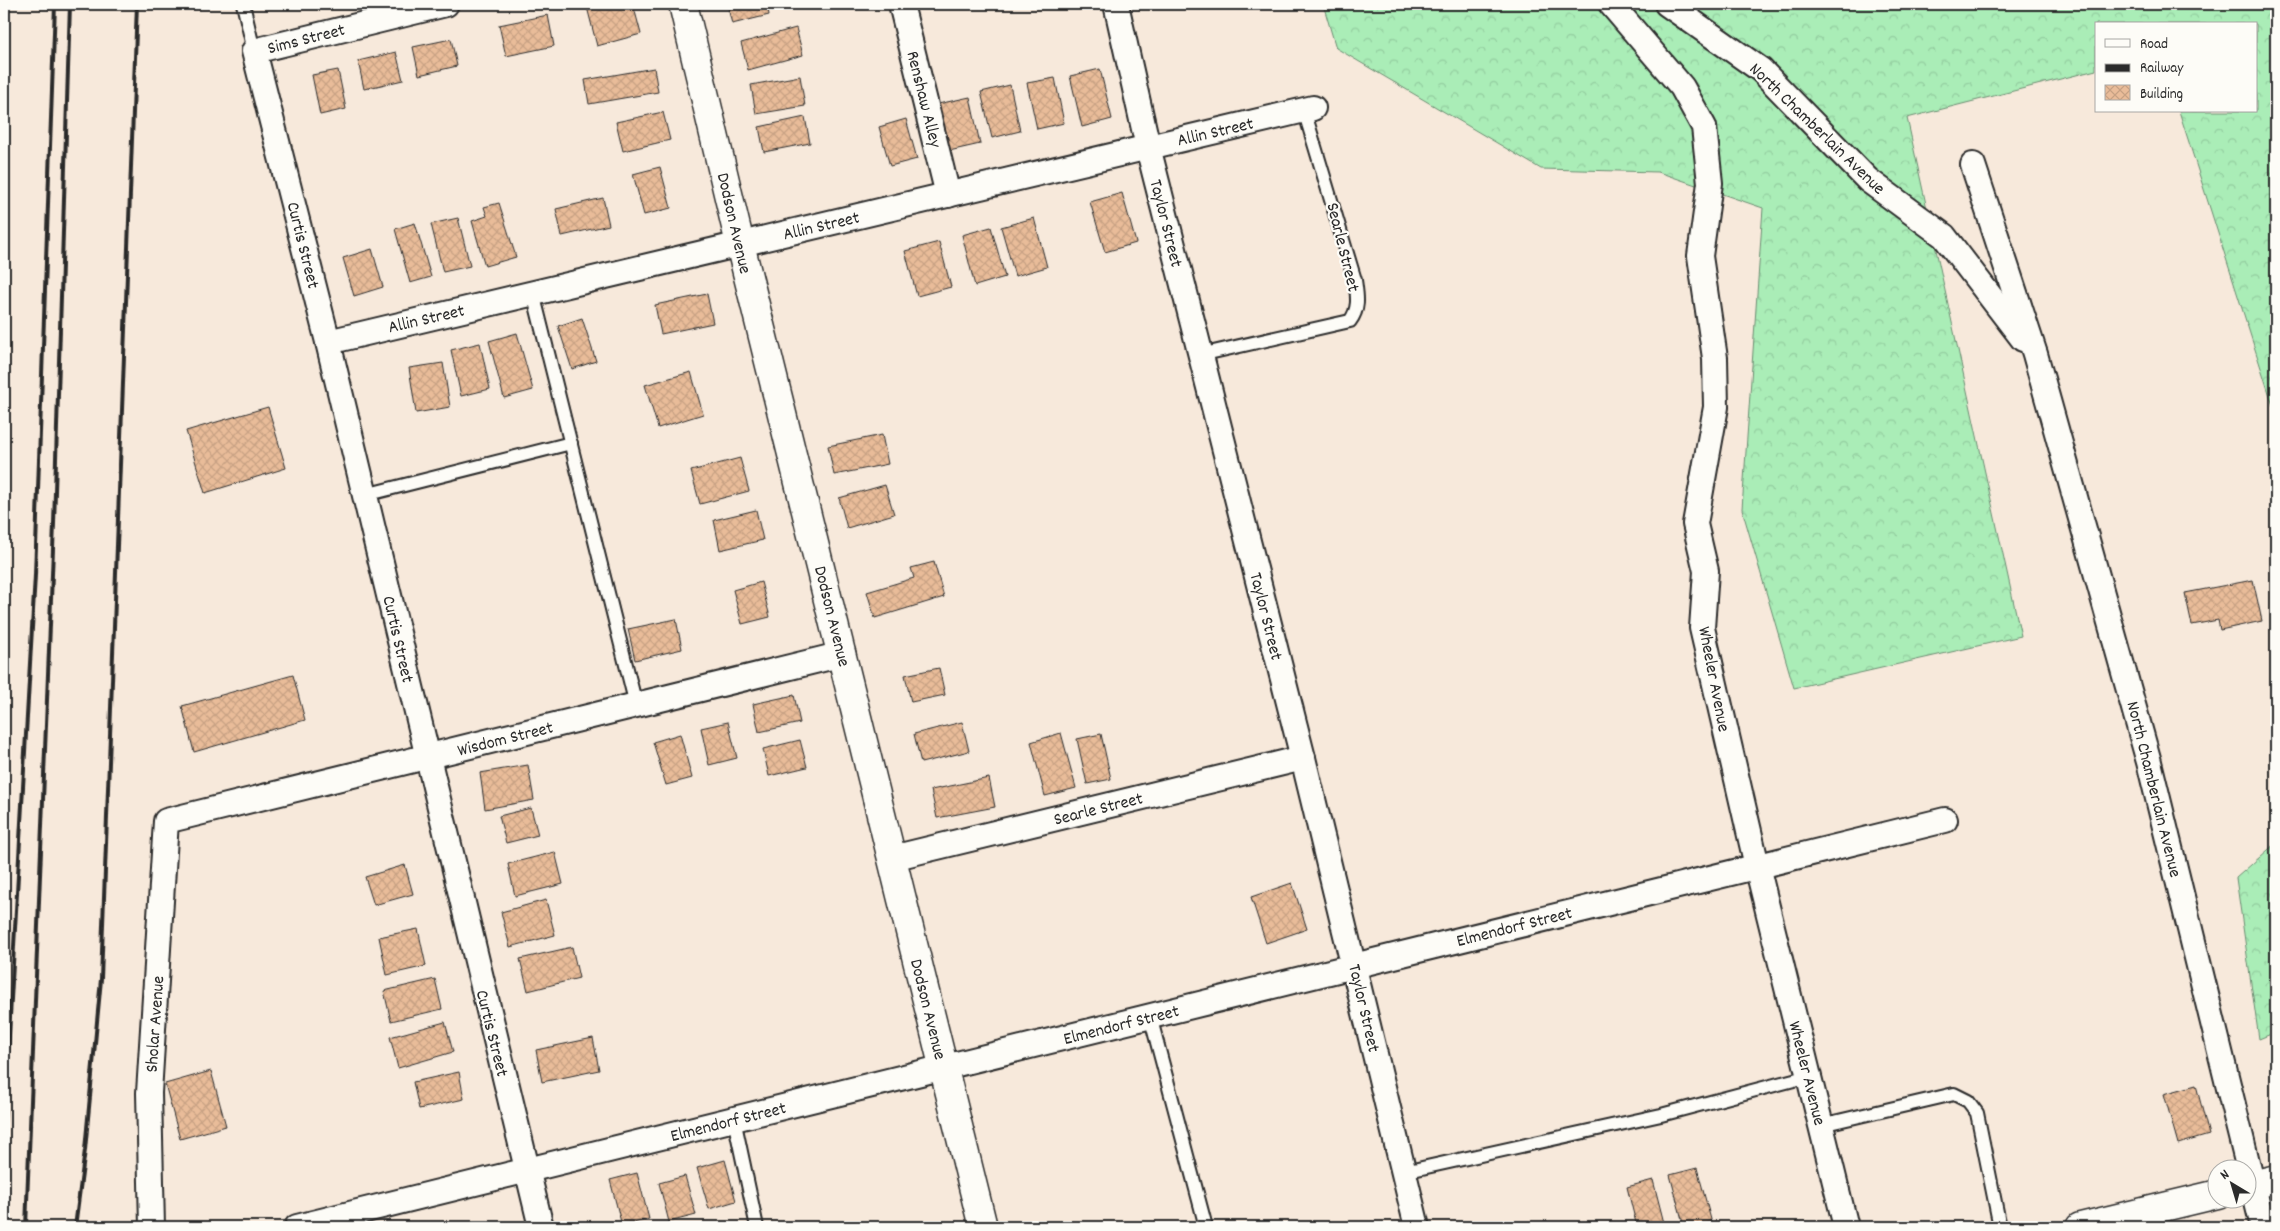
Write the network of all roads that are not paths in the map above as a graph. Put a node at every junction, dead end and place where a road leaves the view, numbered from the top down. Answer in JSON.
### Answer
{"nodes":[{"id":1,"x":243,"y":4,"type":"edge"},
{"id":2,"x":446,"y":4,"type":"edge"},
{"id":3,"x":684,"y":4,"type":"edge"},
{"id":4,"x":901,"y":4,"type":"edge"},
{"id":5,"x":1116,"y":4,"type":"edge"},
{"id":6,"x":1611,"y":4,"type":"edge"},
{"id":7,"x":1667,"y":4,"type":"edge"},
{"id":8,"x":254,"y":51,"type":"junction"},
{"id":9,"x":1308,"y":109,"type":"joint"},
{"id":10,"x":1148,"y":147,"type":"junction"},
{"id":11,"x":1973,"y":165,"type":"dead end"},
{"id":12,"x":948,"y":195,"type":"junction"},
{"id":13,"x":740,"y":244,"type":"junction"},
{"id":14,"x":533,"y":293,"type":"junction"},
{"id":15,"x":328,"y":342,"type":"junction"},
{"id":16,"x":2035,"y":354,"type":"junction"},
{"id":17,"x":1200,"y":356,"type":"junction"},
{"id":18,"x":571,"y":442,"type":"junction"},
{"id":19,"x":365,"y":495,"type":"junction"},
{"id":20,"x":843,"y":654,"type":"junction"},
{"id":21,"x":636,"y":705,"type":"junction"},
{"id":22,"x":426,"y":757,"type":"junction"},
{"id":23,"x":1304,"y":758,"type":"junction"},
{"id":24,"x":1945,"y":820,"type":"dead end"},
{"id":25,"x":166,"y":821,"type":"joint"},
{"id":26,"x":892,"y":858,"type":"junction"},
{"id":27,"x":1757,"y":866,"type":"junction"},
{"id":28,"x":1355,"y":966,"type":"junction"},
{"id":29,"x":1150,"y":1016,"type":"junction"},
{"id":30,"x":943,"y":1068,"type":"junction"},
{"id":31,"x":1809,"y":1076,"type":"junction"},
{"id":32,"x":734,"y":1119,"type":"junction"},
{"id":33,"x":1821,"y":1125,"type":"junction"},
{"id":34,"x":527,"y":1170,"type":"junction"},
{"id":35,"x":1404,"y":1172,"type":"junction"},
{"id":36,"x":2259,"y":1183,"type":"edge"},
{"id":37,"x":2208,"y":1196,"type":"edge"},
{"id":38,"x":152,"y":1227,"type":"edge"},
{"id":39,"x":297,"y":1227,"type":"edge"},
{"id":40,"x":541,"y":1227,"type":"edge"},
{"id":41,"x":758,"y":1227,"type":"edge"},
{"id":42,"x":983,"y":1227,"type":"edge"},
{"id":43,"x":1206,"y":1227,"type":"edge"},
{"id":44,"x":1417,"y":1227,"type":"edge"},
{"id":45,"x":1846,"y":1227,"type":"edge"},
{"id":46,"x":2000,"y":1227,"type":"edge"},
{"id":47,"x":2080,"y":1227,"type":"edge"},
{"id":48,"x":2263,"y":1227,"type":"edge"}],
"edges":[{"from":1,"to":8,"type":"lane"},
{"from":2,"to":8,"type":"street","name":"Sims Street"},
{"from":3,"to":13,"type":"street","name":"Dodson Avenue"},
{"from":4,"to":12,"type":"street","name":"Renshaw Alley"},
{"from":5,"to":10,"type":"street","name":"Taylor Street"},
{"from":6,"to":27,"type":"street","name":"Wheeler Avenue"},
{"from":7,"to":16,"type":"street","name":"North Chamberlain Avenue"},
{"from":8,"to":15,"type":"street","name":"Curtis Street"},
{"from":9,"to":10,"type":"street","name":"Allin Street"},
{"from":9,"to":17,"type":"lane","name":"Searle Street"},
{"from":10,"to":12,"type":"street","name":"Allin Street"},
{"from":10,"to":17,"type":"street","name":"Taylor Street"},
{"from":11,"to":16,"type":"street","name":"North Chamberlain Avenue"},
{"from":12,"to":13,"type":"street","name":"Allin Street"},
{"from":13,"to":14,"type":"street","name":"Allin Street"},
{"from":13,"to":20,"type":"street","name":"Dodson Avenue"},
{"from":14,"to":15,"type":"street","name":"Allin Street"},
{"from":14,"to":18,"type":"lane"},
{"from":15,"to":19,"type":"street","name":"Curtis Street"},
{"from":16,"to":36,"type":"street","name":"North Chamberlain Avenue"},
{"from":17,"to":23,"type":"street","name":"Taylor Street"},
{"from":18,"to":19,"type":"lane"},
{"from":18,"to":21,"type":"lane"},
{"from":19,"to":22,"type":"street","name":"Curtis Street"},
{"from":20,"to":21,"type":"street","name":"Wisdom Street"},
{"from":20,"to":26,"type":"street","name":"Dodson Avenue"},
{"from":21,"to":22,"type":"street","name":"Wisdom Street"},
{"from":22,"to":25,"type":"street","name":"Wisdom Street"},
{"from":22,"to":34,"type":"street","name":"Curtis Street"},
{"from":23,"to":26,"type":"street","name":"Searle Street"},
{"from":23,"to":28,"type":"street","name":"Taylor Street"},
{"from":24,"to":27,"type":"street","name":"Elmendorf Street"},
{"from":25,"to":38,"type":"street","name":"Sholar Avenue"},
{"from":26,"to":30,"type":"street","name":"Dodson Avenue"},
{"from":27,"to":28,"type":"street","name":"Elmendorf Street"},
{"from":27,"to":31,"type":"street","name":"Wheeler Avenue"},
{"from":28,"to":29,"type":"street","name":"Elmendorf Street"},
{"from":28,"to":35,"type":"street","name":"Taylor Street"},
{"from":29,"to":30,"type":"street","name":"Elmendorf Street"},
{"from":29,"to":43,"type":"lane"},
{"from":30,"to":32,"type":"street","name":"Elmendorf Street"},
{"from":30,"to":42,"type":"street","name":"Dodson Avenue"},
{"from":31,"to":33,"type":"street","name":"Wheeler Avenue"},
{"from":31,"to":35,"type":"lane"},
{"from":32,"to":34,"type":"street","name":"Elmendorf Street"},
{"from":32,"to":41,"type":"lane"},
{"from":33,"to":45,"type":"street","name":"Wheeler Avenue"},
{"from":33,"to":46,"type":"lane"},
{"from":34,"to":39,"type":"street","name":"Elmendorf Street"},
{"from":34,"to":40,"type":"street","name":"Curtis Street"},
{"from":35,"to":44,"type":"street","name":"Taylor Street"},
{"from":36,"to":48,"type":"street","name":"North Chamberlain Avenue"},
{"from":37,"to":47,"type":"street"}]}
